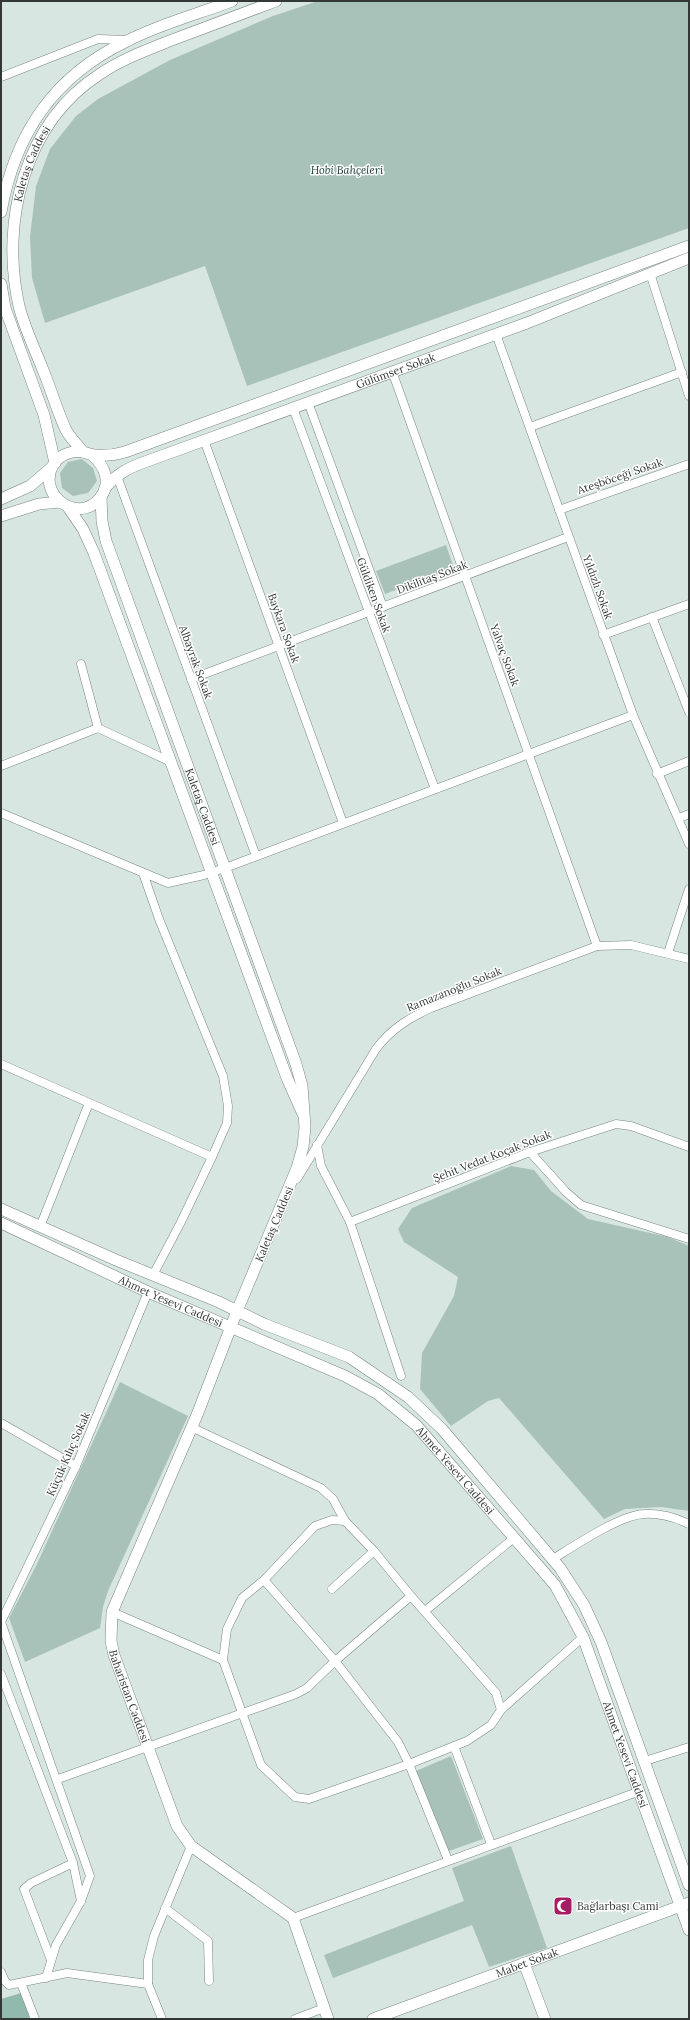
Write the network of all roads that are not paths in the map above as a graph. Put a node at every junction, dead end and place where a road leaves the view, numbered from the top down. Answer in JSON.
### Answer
{"nodes":[{"id":1,"x":232,"y":1,"type":"edge"},
{"id":2,"x":276,"y":1,"type":"edge"},
{"id":3,"x":128,"y":40,"type":"junction"},
{"id":4,"x":1,"y":77,"type":"edge"},
{"id":5,"x":1,"y":212,"type":"edge"},
{"id":6,"x":689,"y":246,"type":"edge"},
{"id":7,"x":689,"y":258,"type":"edge"},
{"id":8,"x":650,"y":274,"type":"junction"},
{"id":9,"x":1,"y":284,"type":"edge"},
{"id":10,"x":4,"y":314,"type":"edge"},
{"id":11,"x":496,"y":334,"type":"junction"},
{"id":12,"x":392,"y":371,"type":"junction"},
{"id":13,"x":682,"y":372,"type":"junction"},
{"id":14,"x":689,"y":396,"type":"edge"},
{"id":15,"x":308,"y":402,"type":"junction"},
{"id":16,"x":293,"y":408,"type":"junction"},
{"id":17,"x":530,"y":427,"type":"junction"},
{"id":18,"x":204,"y":440,"type":"junction"},
{"id":19,"x":88,"y":453,"type":"junction"},
{"id":20,"x":689,"y":464,"type":"edge"},
{"id":21,"x":53,"y":465,"type":"junction"},
{"id":22,"x":116,"y":476,"type":"junction"},
{"id":23,"x":103,"y":492,"type":"junction"},
{"id":24,"x":1,"y":499,"type":"edge"},
{"id":25,"x":64,"y":505,"type":"junction"},
{"id":26,"x":559,"y":510,"type":"junction"},
{"id":27,"x":1,"y":516,"type":"edge"},
{"id":28,"x":568,"y":537,"type":"junction"},
{"id":29,"x":465,"y":576,"type":"junction"},
{"id":30,"x":689,"y":604,"type":"edge"},
{"id":31,"x":383,"y":607,"type":"junction"},
{"id":32,"x":369,"y":612,"type":"junction"},
{"id":33,"x":652,"y":617,"type":"junction"},
{"id":34,"x":604,"y":635,"type":"junction"},
{"id":35,"x":279,"y":646,"type":"junction"},
{"id":36,"x":81,"y":664,"type":"dead end"},
{"id":37,"x":191,"y":679,"type":"junction"},
{"id":38,"x":689,"y":712,"type":"edge"},
{"id":39,"x":633,"y":715,"type":"junction"},
{"id":40,"x":98,"y":728,"type":"junction"},
{"id":41,"x":529,"y":755,"type":"junction"},
{"id":42,"x":689,"y":760,"type":"edge"},
{"id":43,"x":171,"y":762,"type":"junction"},
{"id":44,"x":1,"y":766,"type":"edge"},
{"id":45,"x":658,"y":774,"type":"junction"},
{"id":46,"x":435,"y":789,"type":"junction"},
{"id":47,"x":1,"y":813,"type":"edge"},
{"id":48,"x":689,"y":814,"type":"edge"},
{"id":49,"x":679,"y":818,"type":"junction"},
{"id":50,"x":343,"y":823,"type":"junction"},
{"id":51,"x":689,"y":844,"type":"edge"},
{"id":52,"x":256,"y":856,"type":"junction"},
{"id":53,"x":225,"y":868,"type":"junction"},
{"id":54,"x":212,"y":872,"type":"junction"},
{"id":55,"x":144,"y":873,"type":"junction"},
{"id":56,"x":689,"y":889,"type":"edge"},
{"id":57,"x":597,"y":946,"type":"junction"},
{"id":58,"x":668,"y":953,"type":"junction"},
{"id":59,"x":689,"y":959,"type":"edge"},
{"id":60,"x":1,"y":1064,"type":"edge"},
{"id":61,"x":89,"y":1104,"type":"junction"},
{"id":62,"x":304,"y":1116,"type":"junction"},
{"id":63,"x":317,"y":1145,"type":"junction"},
{"id":64,"x":689,"y":1147,"type":"edge"},
{"id":65,"x":530,"y":1152,"type":"junction"},
{"id":66,"x":212,"y":1158,"type":"junction"},
{"id":67,"x":288,"y":1193,"type":"junction"},
{"id":68,"x":1,"y":1209,"type":"edge"},
{"id":69,"x":350,"y":1222,"type":"junction"},
{"id":70,"x":1,"y":1223,"type":"edge"},
{"id":71,"x":40,"y":1227,"type":"junction"},
{"id":72,"x":689,"y":1238,"type":"edge"},
{"id":73,"x":153,"y":1275,"type":"junction"},
{"id":74,"x":148,"y":1292,"type":"junction"},
{"id":75,"x":237,"y":1311,"type":"junction"},
{"id":76,"x":231,"y":1329,"type":"junction"},
{"id":77,"x":401,"y":1376,"type":"dead end"},
{"id":78,"x":1,"y":1423,"type":"edge"},
{"id":79,"x":191,"y":1427,"type":"junction"},
{"id":80,"x":76,"y":1466,"type":"junction"},
{"id":81,"x":345,"y":1521,"type":"junction"},
{"id":82,"x":689,"y":1524,"type":"edge"},
{"id":83,"x":514,"y":1538,"type":"junction"},
{"id":84,"x":374,"y":1551,"type":"junction"},
{"id":85,"x":553,"y":1559,"type":"junction"},
{"id":86,"x":264,"y":1580,"type":"junction"},
{"id":87,"x":332,"y":1589,"type":"dead end"},
{"id":88,"x":411,"y":1596,"type":"junction"},
{"id":89,"x":425,"y":1611,"type":"junction"},
{"id":90,"x":112,"y":1612,"type":"junction"},
{"id":91,"x":1,"y":1622,"type":"edge"},
{"id":92,"x":583,"y":1637,"type":"junction"},
{"id":93,"x":224,"y":1660,"type":"junction"},
{"id":94,"x":335,"y":1661,"type":"junction"},
{"id":95,"x":1,"y":1674,"type":"edge"},
{"id":96,"x":501,"y":1710,"type":"junction"},
{"id":97,"x":243,"y":1713,"type":"junction"},
{"id":98,"x":454,"y":1746,"type":"junction"},
{"id":99,"x":149,"y":1747,"type":"junction"},
{"id":100,"x":689,"y":1747,"type":"edge"},
{"id":101,"x":645,"y":1762,"type":"junction"},
{"id":102,"x":408,"y":1764,"type":"junction"},
{"id":103,"x":58,"y":1779,"type":"junction"},
{"id":104,"x":640,"y":1791,"type":"junction"},
{"id":105,"x":491,"y":1844,"type":"junction"},
{"id":106,"x":191,"y":1846,"type":"junction"},
{"id":107,"x":448,"y":1860,"type":"junction"},
{"id":108,"x":73,"y":1863,"type":"junction"},
{"id":109,"x":689,"y":1886,"type":"edge"},
{"id":110,"x":81,"y":1901,"type":"junction"},
{"id":111,"x":685,"y":1904,"type":"edge"},
{"id":112,"x":165,"y":1908,"type":"junction"},
{"id":113,"x":293,"y":1918,"type":"junction"},
{"id":114,"x":689,"y":1930,"type":"edge"},
{"id":115,"x":51,"y":1960,"type":"junction"},
{"id":116,"x":524,"y":1964,"type":"junction"},
{"id":117,"x":1,"y":1972,"type":"edge"},
{"id":118,"x":46,"y":1978,"type":"junction"},
{"id":119,"x":209,"y":1981,"type":"dead end"},
{"id":120,"x":21,"y":1983,"type":"junction"},
{"id":121,"x":148,"y":1984,"type":"junction"},
{"id":122,"x":327,"y":2016,"type":"edge"},
{"id":123,"x":35,"y":2019,"type":"edge"},
{"id":124,"x":162,"y":2019,"type":"edge"},
{"id":125,"x":295,"y":2019,"type":"edge"},
{"id":126,"x":373,"y":2019,"type":"edge"},
{"id":127,"x":545,"y":2019,"type":"edge"}],
"edges":[{"from":1,"to":3,"type":"street","name":"Kaletaş Caddesi"},
{"from":2,"to":19,"type":"street","name":"Kaletaş Caddesi"},
{"from":3,"to":4,"type":"street"},
{"from":3,"to":5,"type":"street","name":"Kaletaş Caddesi"},
{"from":6,"to":19,"type":"street"},
{"from":7,"to":8,"type":"street","name":"Gülümser Sokak"},
{"from":8,"to":11,"type":"street","name":"Gülümser Sokak"},
{"from":8,"to":13,"type":"street"},
{"from":9,"to":10,"type":"street"},
{"from":10,"to":21,"type":"street"},
{"from":11,"to":12,"type":"street","name":"Gülümser Sokak"},
{"from":11,"to":17,"type":"street","name":"Yıldızlı Sokak"},
{"from":12,"to":15,"type":"street","name":"Gülümser Sokak"},
{"from":12,"to":29,"type":"street","name":"Yalvaç Sokak"},
{"from":13,"to":14,"type":"street"},
{"from":13,"to":17,"type":"street"},
{"from":15,"to":16,"type":"street","name":"Gülümser Sokak"},
{"from":15,"to":31,"type":"street"},
{"from":16,"to":18,"type":"street","name":"Gülümser Sokak"},
{"from":16,"to":32,"type":"street","name":"Güldiken Sokak"},
{"from":17,"to":26,"type":"street","name":"Yıldızlı Sokak"},
{"from":18,"to":22,"type":"street","name":"Gülümser Sokak"},
{"from":18,"to":35,"type":"street","name":"Baykara Sokak"},
{"from":19,"to":21,"type":"street"},
{"from":19,"to":23,"type":"street"},
{"from":20,"to":26,"type":"street","name":"Ateşböceği Sokak"},
{"from":21,"to":24,"type":"street"},
{"from":21,"to":25,"type":"street"},
{"from":22,"to":23,"type":"street","name":"Gülümser Sokak"},
{"from":22,"to":37,"type":"street","name":"Albayrak Sokak"},
{"from":23,"to":25,"type":"street"},
{"from":23,"to":53,"type":"street","name":"Kaletaş Caddesi"},
{"from":25,"to":27,"type":"street"},
{"from":25,"to":43,"type":"street","name":"Kaletaş Caddesi"},
{"from":26,"to":28,"type":"street","name":"Yıldızlı Sokak"},
{"from":28,"to":29,"type":"street","name":"Dikilitaş Sokak"},
{"from":28,"to":34,"type":"street","name":"Yıldızlı Sokak"},
{"from":29,"to":31,"type":"street","name":"Dikilitaş Sokak"},
{"from":29,"to":41,"type":"street","name":"Yalvaç Sokak"},
{"from":30,"to":33,"type":"street"},
{"from":31,"to":32,"type":"street","name":"Dikilitaş Sokak"},
{"from":32,"to":35,"type":"street","name":"Dikilitaş Sokak"},
{"from":32,"to":46,"type":"street","name":"Güldiken Sokak"},
{"from":33,"to":34,"type":"street"},
{"from":33,"to":38,"type":"street"},
{"from":34,"to":39,"type":"street","name":"Yıldızlı Sokak"},
{"from":35,"to":37,"type":"street","name":"Dikilitaş Sokak"},
{"from":35,"to":50,"type":"street","name":"Baykara Sokak"},
{"from":36,"to":40,"type":"street"},
{"from":37,"to":52,"type":"street","name":"Albayrak Sokak"},
{"from":39,"to":41,"type":"street"},
{"from":39,"to":45,"type":"street","name":"Yıldızlı Sokak"},
{"from":40,"to":43,"type":"street"},
{"from":40,"to":44,"type":"street"},
{"from":41,"to":46,"type":"street"},
{"from":41,"to":57,"type":"street","name":"Yalvaç Sokak"},
{"from":42,"to":45,"type":"street"},
{"from":43,"to":54,"type":"street","name":"Kaletaş Caddesi"},
{"from":45,"to":49,"type":"street","name":"Yıldızlı Sokak"},
{"from":46,"to":50,"type":"street"},
{"from":47,"to":55,"type":"street"},
{"from":48,"to":49,"type":"street"},
{"from":49,"to":51,"type":"street","name":"Yıldızlı Sokak"},
{"from":50,"to":52,"type":"street"},
{"from":52,"to":53,"type":"street"},
{"from":53,"to":54,"type":"street"},
{"from":53,"to":62,"type":"street","name":"Kaletaş Caddesi"},
{"from":54,"to":55,"type":"street"},
{"from":54,"to":62,"type":"street","name":"Kaletaş Caddesi"},
{"from":55,"to":66,"type":"street"},
{"from":56,"to":58,"type":"street"},
{"from":57,"to":58,"type":"street","name":"Ramazanoğlu Sokak"},
{"from":57,"to":63,"type":"street","name":"Ramazanoğlu Sokak"},
{"from":58,"to":59,"type":"street","name":"Ramazanoğlu Sokak"},
{"from":60,"to":61,"type":"street"},
{"from":61,"to":66,"type":"street"},
{"from":61,"to":71,"type":"street"},
{"from":62,"to":67,"type":"street","name":"Kaletaş Caddesi"},
{"from":63,"to":67,"type":"street","name":"Ramazanoğlu Sokak"},
{"from":63,"to":69,"type":"street"},
{"from":64,"to":65,"type":"street","name":"Şehit Vedat Koçak Sokak"},
{"from":65,"to":69,"type":"street","name":"Şehit Vedat Koçak Sokak"},
{"from":65,"to":72,"type":"street"},
{"from":66,"to":73,"type":"street"},
{"from":67,"to":75,"type":"street","name":"Kaletaş Caddesi"},
{"from":68,"to":71,"type":"street","name":"Ahmet Yesevi Caddesi"},
{"from":69,"to":77,"type":"street"},
{"from":70,"to":74,"type":"street","name":"Ahmet Yesevi Caddesi"},
{"from":71,"to":73,"type":"street","name":"Ahmet Yesevi Caddesi"},
{"from":73,"to":75,"type":"street","name":"Ahmet Yesevi Caddesi"},
{"from":74,"to":76,"type":"street","name":"Ahmet Yesevi Caddesi"},
{"from":74,"to":80,"type":"street","name":"Küçük Kılıç Sokak"},
{"from":75,"to":76,"type":"street","name":"Kaletaş Caddesi"},
{"from":75,"to":85,"type":"street","name":"Ahmet Yesevi Caddesi"},
{"from":76,"to":79,"type":"street","name":"Baharistan Caddesi"},
{"from":76,"to":83,"type":"street","name":"Ahmet Yesevi Caddesi"},
{"from":78,"to":80,"type":"street"},
{"from":79,"to":81,"type":"street"},
{"from":79,"to":90,"type":"street","name":"Baharistan Caddesi"},
{"from":80,"to":91,"type":"street","name":"Küçük Kılıç Sokak"},
{"from":81,"to":84,"type":"street"},
{"from":81,"to":86,"type":"street"},
{"from":82,"to":85,"type":"street"},
{"from":83,"to":89,"type":"street"},
{"from":83,"to":92,"type":"street","name":"Ahmet Yesevi Caddesi"},
{"from":84,"to":87,"type":"street"},
{"from":84,"to":88,"type":"street"},
{"from":85,"to":101,"type":"street","name":"Ahmet Yesevi Caddesi"},
{"from":86,"to":93,"type":"street"},
{"from":86,"to":94,"type":"street"},
{"from":88,"to":89,"type":"street"},
{"from":88,"to":94,"type":"street"},
{"from":89,"to":96,"type":"street"},
{"from":90,"to":93,"type":"street"},
{"from":90,"to":99,"type":"street","name":"Baharistan Caddesi"},
{"from":91,"to":103,"type":"street"},
{"from":92,"to":96,"type":"street"},
{"from":92,"to":104,"type":"street","name":"Ahmet Yesevi Caddesi"},
{"from":93,"to":97,"type":"street"},
{"from":94,"to":97,"type":"street"},
{"from":94,"to":102,"type":"street"},
{"from":95,"to":108,"type":"street"},
{"from":96,"to":98,"type":"street"},
{"from":97,"to":99,"type":"street"},
{"from":97,"to":102,"type":"street"},
{"from":98,"to":102,"type":"street"},
{"from":98,"to":105,"type":"street"},
{"from":99,"to":103,"type":"street"},
{"from":99,"to":106,"type":"street","name":"Baharistan Caddesi"},
{"from":100,"to":101,"type":"street"},
{"from":101,"to":109,"type":"street","name":"Ahmet Yesevi Caddesi"},
{"from":102,"to":107,"type":"street"},
{"from":103,"to":110,"type":"street"},
{"from":104,"to":105,"type":"street"},
{"from":104,"to":111,"type":"street","name":"Ahmet Yesevi Caddesi"},
{"from":105,"to":107,"type":"street"},
{"from":106,"to":112,"type":"street"},
{"from":106,"to":113,"type":"street","name":"Baharistan Caddesi"},
{"from":107,"to":113,"type":"street"},
{"from":108,"to":110,"type":"street"},
{"from":108,"to":115,"type":"street"},
{"from":110,"to":115,"type":"street"},
{"from":111,"to":114,"type":"street","name":"Ahmet Yesevi Caddesi"},
{"from":111,"to":116,"type":"street","name":"Mabet Sokak"},
{"from":112,"to":119,"type":"street"},
{"from":112,"to":121,"type":"street"},
{"from":113,"to":122,"type":"street"},
{"from":115,"to":118,"type":"street"},
{"from":116,"to":126,"type":"street","name":"Mabet Sokak"},
{"from":116,"to":127,"type":"street"},
{"from":117,"to":120,"type":"street"},
{"from":118,"to":120,"type":"street"},
{"from":118,"to":121,"type":"street"},
{"from":120,"to":123,"type":"street"},
{"from":121,"to":124,"type":"street"},
{"from":122,"to":125,"type":"street"}]}
